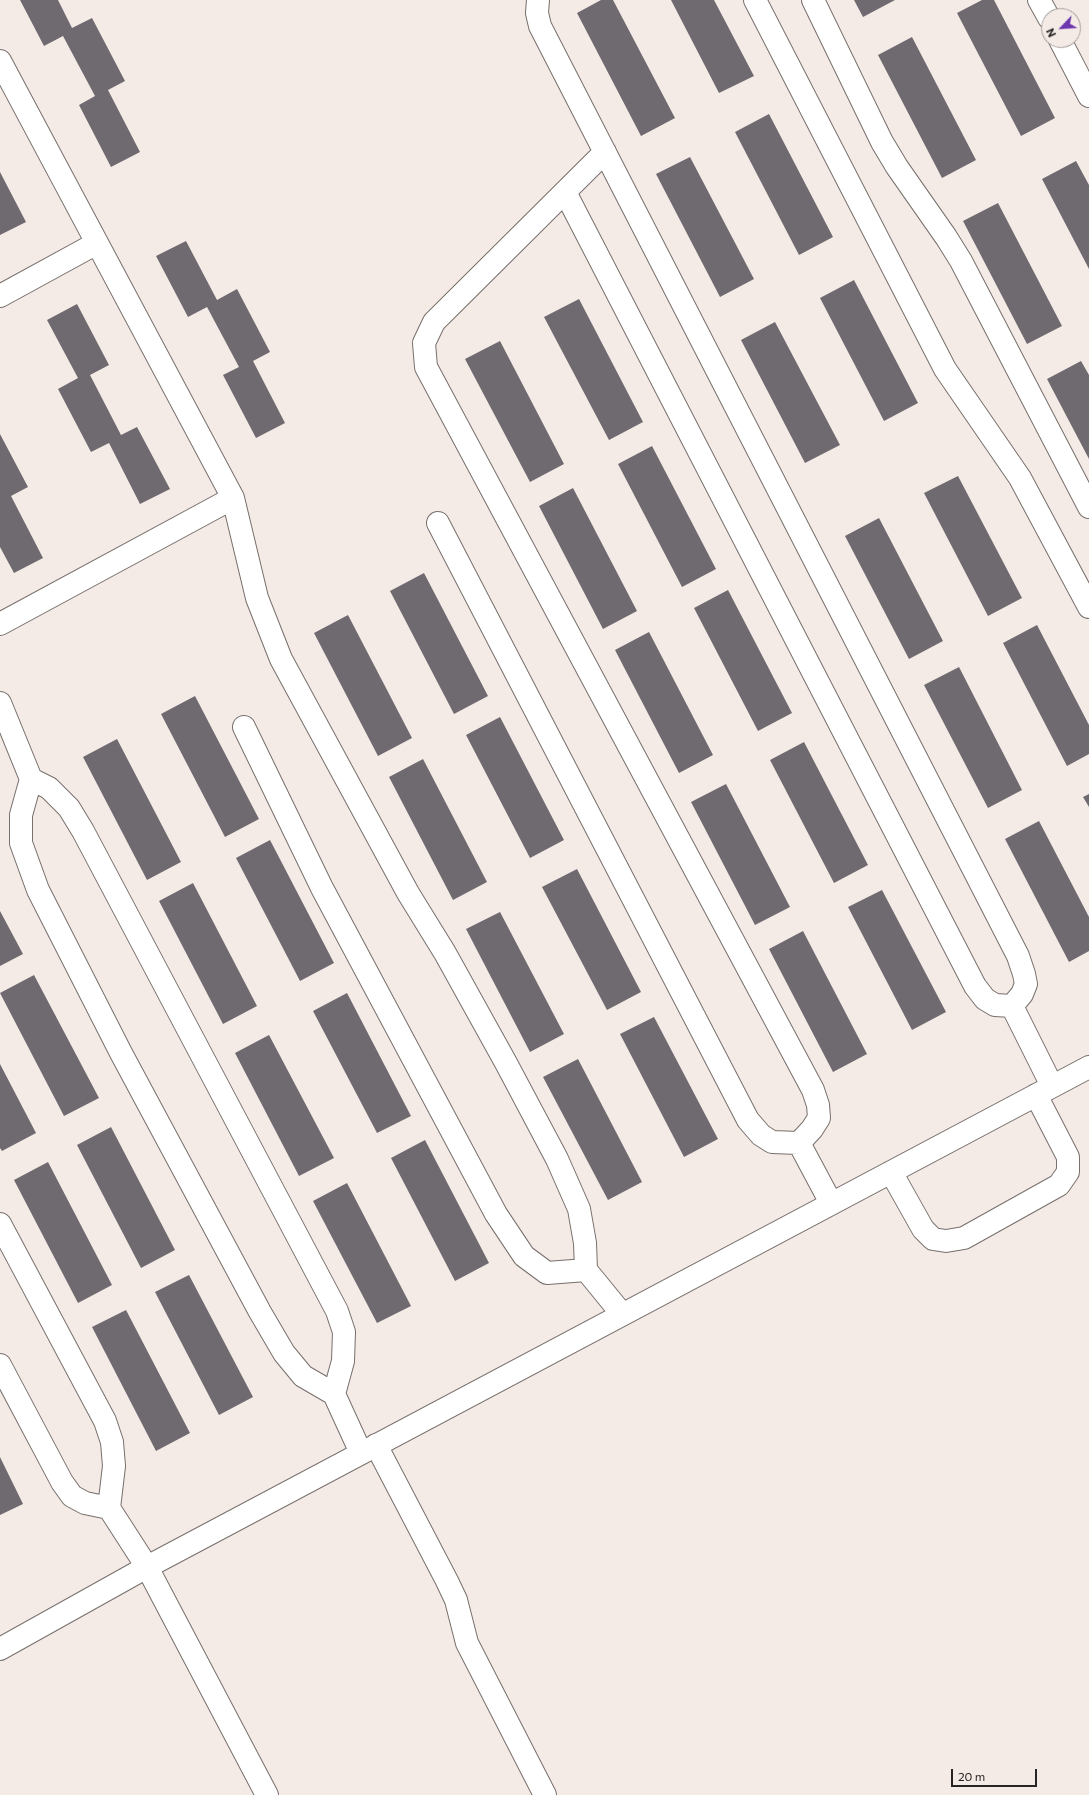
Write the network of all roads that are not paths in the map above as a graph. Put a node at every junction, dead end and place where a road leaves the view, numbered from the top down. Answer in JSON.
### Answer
{"nodes":[{"id":1,"x":538,"y":0,"type":"edge"},
{"id":2,"x":755,"y":0,"type":"edge"},
{"id":3,"x":813,"y":0,"type":"edge"},
{"id":4,"x":1064,"y":48,"type":"edge"},
{"id":5,"x":0,"y":61,"type":"edge"},
{"id":6,"x":1089,"y":96,"type":"edge"},
{"id":7,"x":605,"y":152,"type":"junction"},
{"id":8,"x":565,"y":192,"type":"junction"},
{"id":9,"x":97,"y":243,"type":"junction"},
{"id":10,"x":0,"y":296,"type":"edge"},
{"id":11,"x":233,"y":498,"type":"junction"},
{"id":12,"x":1089,"y":507,"type":"edge"},
{"id":13,"x":438,"y":523,"type":"dead end"},
{"id":14,"x":1089,"y":607,"type":"edge"},
{"id":15,"x":0,"y":624,"type":"edge"},
{"id":16,"x":0,"y":703,"type":"edge"},
{"id":17,"x":244,"y":727,"type":"dead end"},
{"id":18,"x":31,"y":779,"type":"junction"},
{"id":19,"x":1012,"y":1006,"type":"junction"},
{"id":20,"x":1089,"y":1067,"type":"edge"},
{"id":21,"x":1044,"y":1091,"type":"junction"},
{"id":22,"x":799,"y":1143,"type":"junction"},
{"id":23,"x":891,"y":1172,"type":"junction"},
{"id":24,"x":831,"y":1203,"type":"junction"},
{"id":25,"x":0,"y":1224,"type":"edge"},
{"id":26,"x":586,"y":1270,"type":"junction"},
{"id":27,"x":622,"y":1314,"type":"junction"},
{"id":28,"x":0,"y":1365,"type":"edge"},
{"id":29,"x":334,"y":1394,"type":"junction"},
{"id":30,"x":368,"y":1449,"type":"junction"},
{"id":31,"x":109,"y":1508,"type":"junction"},
{"id":32,"x":147,"y":1567,"type":"junction"},
{"id":33,"x":0,"y":1649,"type":"edge"},
{"id":34,"x":267,"y":1795,"type":"edge"},
{"id":35,"x":545,"y":1795,"type":"edge"}],
"edges":[{"from":1,"to":7,"type":"street"},
{"from":2,"to":14,"type":"street"},
{"from":3,"to":12,"type":"street"},
{"from":4,"to":6,"type":"street"},
{"from":5,"to":9,"type":"street"},
{"from":7,"to":8,"type":"street"},
{"from":7,"to":19,"type":"street"},
{"from":8,"to":19,"type":"street"},
{"from":8,"to":22,"type":"street"},
{"from":9,"to":10,"type":"street"},
{"from":9,"to":11,"type":"street"},
{"from":11,"to":15,"type":"street"},
{"from":11,"to":26,"type":"street"},
{"from":13,"to":22,"type":"street"},
{"from":16,"to":18,"type":"street"},
{"from":17,"to":26,"type":"street"},
{"from":18,"to":29,"type":"street"},
{"from":18,"to":29,"type":"street"},
{"from":19,"to":21,"type":"street"},
{"from":20,"to":21,"type":"street"},
{"from":21,"to":23,"type":"street"},
{"from":21,"to":23,"type":"street"},
{"from":22,"to":24,"type":"street"},
{"from":23,"to":24,"type":"street"},
{"from":24,"to":27,"type":"street"},
{"from":25,"to":31,"type":"street"},
{"from":26,"to":27,"type":"street"},
{"from":27,"to":30,"type":"street"},
{"from":28,"to":31,"type":"street"},
{"from":29,"to":30,"type":"street"},
{"from":30,"to":32,"type":"street"},
{"from":30,"to":35,"type":"street"},
{"from":31,"to":32,"type":"street"},
{"from":32,"to":33,"type":"street"},
{"from":32,"to":34,"type":"street"}]}
